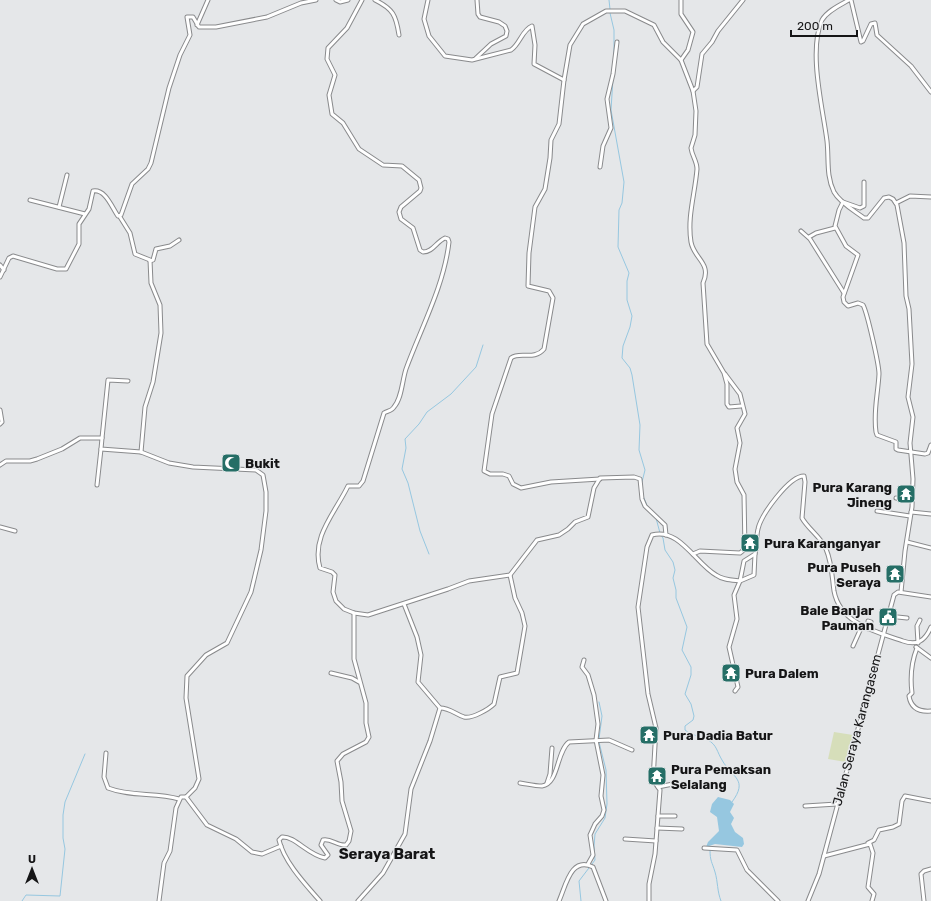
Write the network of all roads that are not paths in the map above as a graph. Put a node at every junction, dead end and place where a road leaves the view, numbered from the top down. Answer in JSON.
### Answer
{"nodes":[{"id":1,"x":208,"y":0,"type":"edge"},
{"id":2,"x":316,"y":0,"type":"edge"},
{"id":3,"x":336,"y":0,"type":"edge"},
{"id":4,"x":348,"y":0,"type":"edge"},
{"id":5,"x":362,"y":0,"type":"edge"},
{"id":6,"x":375,"y":0,"type":"edge"},
{"id":7,"x":428,"y":0,"type":"edge"},
{"id":8,"x":477,"y":0,"type":"edge"},
{"id":9,"x":680,"y":0,"type":"edge"},
{"id":10,"x":743,"y":0,"type":"edge"},
{"id":11,"x":850,"y":0,"type":"edge"},
{"id":12,"x":197,"y":25,"type":"junction"},
{"id":13,"x":398,"y":34,"type":"dead end"},
{"id":14,"x":616,"y":42,"type":"dead end"},
{"id":15,"x":475,"y":60,"type":"junction"},
{"id":16,"x":681,"y":60,"type":"junction"},
{"id":17,"x":564,"y":80,"type":"junction"},
{"id":18,"x":693,"y":91,"type":"junction"},
{"id":19,"x":931,"y":92,"type":"edge"},
{"id":20,"x":600,"y":167,"type":"dead end"},
{"id":21,"x":67,"y":176,"type":"dead end"},
{"id":22,"x":864,"y":182,"type":"dead end"},
{"id":23,"x":931,"y":197,"type":"edge"},
{"id":24,"x":30,"y":200,"type":"dead end"},
{"id":25,"x":843,"y":202,"type":"junction"},
{"id":26,"x":896,"y":203,"type":"junction"},
{"id":27,"x":59,"y":207,"type":"junction"},
{"id":28,"x":85,"y":214,"type":"junction"},
{"id":29,"x":120,"y":217,"type":"junction"},
{"id":30,"x":835,"y":228,"type":"junction"},
{"id":31,"x":801,"y":231,"type":"dead end"},
{"id":32,"x":809,"y":237,"type":"junction"},
{"id":33,"x":179,"y":240,"type":"dead end"},
{"id":34,"x":150,"y":261,"type":"junction"},
{"id":35,"x":0,"y":265,"type":"edge"},
{"id":36,"x":4,"y":270,"type":"junction"},
{"id":37,"x":0,"y":277,"type":"edge"},
{"id":38,"x":844,"y":293,"type":"junction"},
{"id":39,"x":724,"y":372,"type":"junction"},
{"id":40,"x":128,"y":381,"type":"dead end"},
{"id":41,"x":742,"y":406,"type":"junction"},
{"id":42,"x":0,"y":410,"type":"edge"},
{"id":43,"x":0,"y":424,"type":"edge"},
{"id":44,"x":102,"y":438,"type":"junction"},
{"id":45,"x":931,"y":445,"type":"edge"},
{"id":46,"x":101,"y":449,"type":"junction"},
{"id":47,"x":141,"y":452,"type":"junction"},
{"id":48,"x":912,"y":452,"type":"junction"},
{"id":49,"x":0,"y":465,"type":"edge"},
{"id":50,"x":600,"y":478,"type":"junction"},
{"id":51,"x":97,"y":484,"type":"dead end"},
{"id":52,"x":896,"y":498,"type":"dead end"},
{"id":53,"x":912,"y":500,"type":"junction"},
{"id":54,"x":877,"y":512,"type":"dead end"},
{"id":55,"x":911,"y":512,"type":"junction"},
{"id":56,"x":931,"y":514,"type":"edge"},
{"id":57,"x":910,"y":516,"type":"junction"},
{"id":58,"x":0,"y":527,"type":"edge"},
{"id":59,"x":15,"y":530,"type":"dead end"},
{"id":60,"x":666,"y":535,"type":"junction"},
{"id":61,"x":907,"y":542,"type":"junction"},
{"id":62,"x":931,"y":548,"type":"edge"},
{"id":63,"x":693,"y":554,"type":"junction"},
{"id":64,"x":755,"y":554,"type":"junction"},
{"id":65,"x":510,"y":575,"type":"junction"},
{"id":66,"x":740,"y":581,"type":"junction"},
{"id":67,"x":901,"y":592,"type":"junction"},
{"id":68,"x":931,"y":597,"type":"edge"},
{"id":69,"x":404,"y":604,"type":"junction"},
{"id":70,"x":354,"y":614,"type":"junction"},
{"id":71,"x":888,"y":616,"type":"junction"},
{"id":72,"x":906,"y":618,"type":"dead end"},
{"id":73,"x":920,"y":620,"type":"dead end"},
{"id":74,"x":868,"y":621,"type":"dead end"},
{"id":75,"x":864,"y":623,"type":"dead end"},
{"id":76,"x":862,"y":627,"type":"junction"},
{"id":77,"x":931,"y":627,"type":"edge"},
{"id":78,"x":868,"y":629,"type":"junction"},
{"id":79,"x":897,"y":634,"type":"dead end"},
{"id":80,"x":930,"y":634,"type":"edge"},
{"id":81,"x":882,"y":635,"type":"junction"},
{"id":82,"x":896,"y":639,"type":"junction"},
{"id":83,"x":916,"y":643,"type":"junction"},
{"id":84,"x":853,"y":646,"type":"dead end"},
{"id":85,"x":917,"y":648,"type":"junction"},
{"id":86,"x":931,"y":658,"type":"edge"},
{"id":87,"x":584,"y":660,"type":"dead end"},
{"id":88,"x":331,"y":673,"type":"dead end"},
{"id":89,"x":359,"y":682,"type":"junction"},
{"id":90,"x":735,"y":691,"type":"dead end"},
{"id":91,"x":440,"y":708,"type":"junction"},
{"id":92,"x":931,"y":711,"type":"edge"},
{"id":93,"x":596,"y":740,"type":"junction"},
{"id":94,"x":552,"y":748,"type":"dead end"},
{"id":95,"x":632,"y":750,"type":"dead end"},
{"id":96,"x":106,"y":753,"type":"dead end"},
{"id":97,"x":520,"y":783,"type":"dead end"},
{"id":98,"x":546,"y":784,"type":"junction"},
{"id":99,"x":673,"y":784,"type":"dead end"},
{"id":100,"x":658,"y":787,"type":"junction"},
{"id":101,"x":186,"y":797,"type":"junction"},
{"id":102,"x":179,"y":799,"type":"junction"},
{"id":103,"x":931,"y":801,"type":"edge"},
{"id":104,"x":837,"y":804,"type":"junction"},
{"id":105,"x":805,"y":806,"type":"dead end"},
{"id":106,"x":658,"y":816,"type":"junction"},
{"id":107,"x":675,"y":816,"type":"dead end"},
{"id":108,"x":657,"y":828,"type":"junction"},
{"id":109,"x":682,"y":829,"type":"dead end"},
{"id":110,"x":625,"y":839,"type":"dead end"},
{"id":111,"x":656,"y":841,"type":"junction"},
{"id":112,"x":868,"y":843,"type":"junction"},
{"id":113,"x":281,"y":846,"type":"junction"},
{"id":114,"x":704,"y":848,"type":"dead end"},
{"id":115,"x":824,"y":856,"type":"junction"},
{"id":116,"x":589,"y":865,"type":"junction"},
{"id":117,"x":931,"y":869,"type":"edge"},
{"id":118,"x":159,"y":901,"type":"edge"},
{"id":119,"x":320,"y":901,"type":"edge"},
{"id":120,"x":358,"y":901,"type":"edge"},
{"id":121,"x":559,"y":901,"type":"edge"},
{"id":122,"x":606,"y":901,"type":"edge"},
{"id":123,"x":649,"y":901,"type":"edge"},
{"id":124,"x":778,"y":901,"type":"edge"},
{"id":125,"x":808,"y":901,"type":"edge"},
{"id":126,"x":872,"y":901,"type":"edge"},
{"id":127,"x":924,"y":901,"type":"edge"}],
"edges":[{"from":1,"to":12,"type":"street"},
{"from":2,"to":12,"type":"street"},
{"from":3,"to":4,"type":"street"},
{"from":5,"to":70,"type":"street"},
{"from":6,"to":13,"type":"street"},
{"from":7,"to":15,"type":"street"},
{"from":8,"to":15,"type":"street"},
{"from":9,"to":16,"type":"street"},
{"from":10,"to":18,"type":"street"},
{"from":11,"to":19,"type":"street"},
{"from":11,"to":25,"type":"street"},
{"from":12,"to":29,"type":"street"},
{"from":14,"to":20,"type":"street"},
{"from":15,"to":17,"type":"street"},
{"from":16,"to":17,"type":"street"},
{"from":16,"to":18,"type":"street"},
{"from":17,"to":50,"type":"street"},
{"from":18,"to":39,"type":"street"},
{"from":21,"to":27,"type":"street"},
{"from":22,"to":25,"type":"street"},
{"from":23,"to":26,"type":"street"},
{"from":24,"to":27,"type":"street"},
{"from":25,"to":26,"type":"street"},
{"from":25,"to":30,"type":"street"},
{"from":26,"to":48,"type":"street"},
{"from":27,"to":28,"type":"street"},
{"from":28,"to":29,"type":"street"},
{"from":28,"to":36,"type":"street"},
{"from":29,"to":34,"type":"street"},
{"from":30,"to":32,"type":"street"},
{"from":30,"to":38,"type":"street"},
{"from":31,"to":32,"type":"street"},
{"from":32,"to":38,"type":"street"},
{"from":33,"to":34,"type":"street"},
{"from":34,"to":47,"type":"street"},
{"from":35,"to":36,"type":"street"},
{"from":36,"to":37,"type":"street"},
{"from":38,"to":48,"type":"street"},
{"from":39,"to":41,"type":"street"},
{"from":39,"to":41,"type":"street"},
{"from":40,"to":44,"type":"street"},
{"from":41,"to":63,"type":"street"},
{"from":42,"to":43,"type":"street"},
{"from":44,"to":46,"type":"street"},
{"from":44,"to":49,"type":"street"},
{"from":45,"to":48,"type":"street"},
{"from":46,"to":47,"type":"street"},
{"from":46,"to":51,"type":"street"},
{"from":47,"to":101,"type":"street"},
{"from":48,"to":53,"type":"street"},
{"from":50,"to":60,"type":"street"},
{"from":50,"to":65,"type":"street"},
{"from":52,"to":53,"type":"street"},
{"from":53,"to":55,"type":"street"},
{"from":54,"to":57,"type":"street"},
{"from":55,"to":56,"type":"street"},
{"from":55,"to":57,"type":"street"},
{"from":57,"to":61,"type":"street"},
{"from":58,"to":59,"type":"street"},
{"from":60,"to":63,"type":"street"},
{"from":60,"to":100,"type":"street"},
{"from":61,"to":62,"type":"street"},
{"from":61,"to":67,"type":"street"},
{"from":63,"to":66,"type":"street"},
{"from":64,"to":66,"type":"street"},
{"from":64,"to":66,"type":"street"},
{"from":64,"to":76,"type":"street"},
{"from":65,"to":69,"type":"street"},
{"from":65,"to":91,"type":"street"},
{"from":66,"to":90,"type":"street"},
{"from":67,"to":68,"type":"street"},
{"from":67,"to":71,"type":"street","name":"Jalan Seraya Karangasem"},
{"from":69,"to":70,"type":"street"},
{"from":69,"to":91,"type":"street"},
{"from":70,"to":89,"type":"street"},
{"from":71,"to":72,"type":"street"},
{"from":71,"to":81,"type":"street","name":"Jalan Seraya Karangasem"},
{"from":73,"to":83,"type":"street"},
{"from":74,"to":78,"type":"street"},
{"from":75,"to":76,"type":"street"},
{"from":76,"to":78,"type":"street"},
{"from":76,"to":84,"type":"street"},
{"from":77,"to":80,"type":"street"},
{"from":78,"to":81,"type":"street"},
{"from":79,"to":82,"type":"street"},
{"from":80,"to":83,"type":"street"},
{"from":81,"to":82,"type":"street"},
{"from":81,"to":104,"type":"street","name":"Jalan Seraya Karangasem"},
{"from":82,"to":83,"type":"street"},
{"from":83,"to":85,"type":"street"},
{"from":85,"to":86,"type":"street"},
{"from":85,"to":92,"type":"street"},
{"from":87,"to":93,"type":"street"},
{"from":88,"to":89,"type":"street"},
{"from":89,"to":113,"type":"street"},
{"from":91,"to":120,"type":"street"},
{"from":93,"to":95,"type":"street"},
{"from":93,"to":98,"type":"street"},
{"from":93,"to":116,"type":"street"},
{"from":94,"to":98,"type":"street"},
{"from":96,"to":102,"type":"street"},
{"from":97,"to":98,"type":"street"},
{"from":99,"to":100,"type":"street"},
{"from":100,"to":106,"type":"street"},
{"from":101,"to":102,"type":"street"},
{"from":101,"to":113,"type":"street"},
{"from":102,"to":118,"type":"street"},
{"from":103,"to":112,"type":"street"},
{"from":104,"to":105,"type":"street"},
{"from":104,"to":115,"type":"street","name":"Jalan Seraya Karangasem"},
{"from":106,"to":107,"type":"street"},
{"from":106,"to":108,"type":"street"},
{"from":108,"to":109,"type":"street"},
{"from":108,"to":111,"type":"street"},
{"from":110,"to":111,"type":"street"},
{"from":111,"to":123,"type":"street"},
{"from":112,"to":115,"type":"street"},
{"from":112,"to":126,"type":"street"},
{"from":113,"to":119,"type":"street"},
{"from":114,"to":124,"type":"street"},
{"from":115,"to":125,"type":"street","name":"Jalan Seraya Karangasem"},
{"from":116,"to":121,"type":"street"},
{"from":116,"to":122,"type":"street"},
{"from":117,"to":127,"type":"street"}]}
